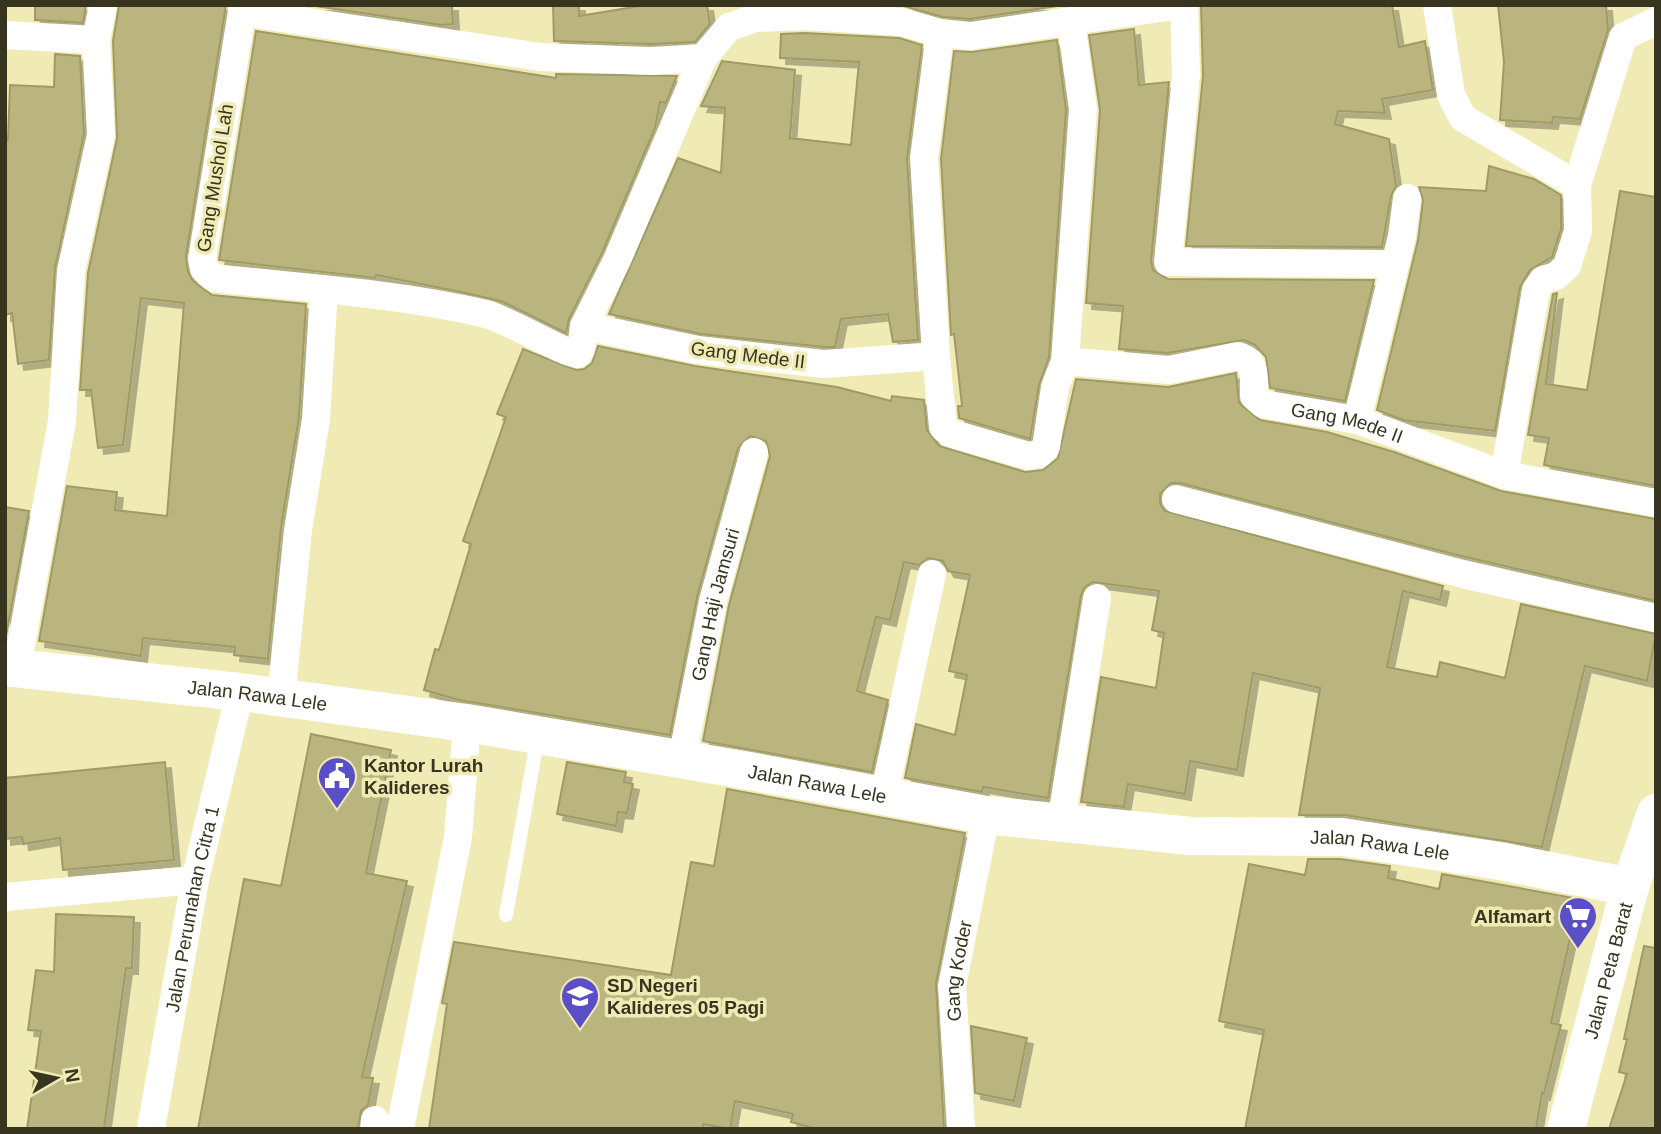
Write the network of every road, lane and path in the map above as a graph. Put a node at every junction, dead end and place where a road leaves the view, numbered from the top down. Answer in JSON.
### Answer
{"nodes":[{"id":1,"x":103,"y":5,"type":"edge"},
{"id":2,"x":1182,"y":5,"type":"edge"},
{"id":3,"x":1437,"y":5,"type":"edge"},
{"id":4,"x":242,"y":9,"type":"edge"},
{"id":5,"x":754,"y":12,"type":"edge"},
{"id":6,"x":1656,"y":21,"type":"edge"},
{"id":7,"x":1072,"y":23,"type":"junction"},
{"id":8,"x":940,"y":33,"type":"junction"},
{"id":9,"x":5,"y":35,"type":"edge"},
{"id":10,"x":96,"y":40,"type":"junction"},
{"id":11,"x":703,"y":58,"type":"junction"},
{"id":12,"x":1577,"y":185,"type":"junction"},
{"id":13,"x":1407,"y":198,"type":"dead end"},
{"id":14,"x":1394,"y":264,"type":"junction"},
{"id":15,"x":324,"y":290,"type":"junction"},
{"id":16,"x":584,"y":326,"type":"junction"},
{"id":17,"x":936,"y":356,"type":"junction"},
{"id":18,"x":1065,"y":361,"type":"junction"},
{"id":19,"x":1357,"y":419,"type":"junction"},
{"id":20,"x":754,"y":452,"type":"dead end"},
{"id":21,"x":1504,"y":475,"type":"junction"},
{"id":22,"x":1176,"y":499,"type":"dead end"},
{"id":23,"x":1656,"y":503,"type":"edge"},
{"id":24,"x":932,"y":574,"type":"dead end"},
{"id":25,"x":1097,"y":598,"type":"dead end"},
{"id":26,"x":1656,"y":618,"type":"edge"},
{"id":27,"x":11,"y":667,"type":"edge"},
{"id":28,"x":240,"y":692,"type":"junction"},
{"id":29,"x":281,"y":698,"type":"junction"},
{"id":30,"x":467,"y":723,"type":"junction"},
{"id":31,"x":538,"y":734,"type":"junction"},
{"id":32,"x":682,"y":759,"type":"junction"},
{"id":33,"x":884,"y":795,"type":"junction"},
{"id":34,"x":1656,"y":813,"type":"edge"},
{"id":35,"x":986,"y":815,"type":"junction"},
{"id":36,"x":1061,"y":823,"type":"junction"},
{"id":37,"x":195,"y":880,"type":"junction"},
{"id":38,"x":1630,"y":887,"type":"junction"},
{"id":39,"x":5,"y":897,"type":"edge"},
{"id":40,"x":506,"y":915,"type":"dead end"},
{"id":41,"x":383,"y":1126,"type":"edge"},
{"id":42,"x":151,"y":1129,"type":"edge"},
{"id":43,"x":961,"y":1129,"type":"edge"},
{"id":44,"x":1566,"y":1129,"type":"edge"}],
"edges":[{"from":1,"to":10,"type":"street"},
{"from":2,"to":7,"type":"street"},
{"from":2,"to":14,"type":"street"},
{"from":3,"to":12,"type":"street"},
{"from":4,"to":11,"type":"street"},
{"from":4,"to":15,"type":"street","name":"Gang Mushol Lah"},
{"from":5,"to":8,"type":"street"},
{"from":5,"to":11,"type":"street"},
{"from":6,"to":12,"type":"street"},
{"from":7,"to":8,"type":"street"},
{"from":7,"to":18,"type":"street"},
{"from":8,"to":17,"type":"street"},
{"from":9,"to":10,"type":"street"},
{"from":10,"to":27,"type":"street"},
{"from":11,"to":16,"type":"street"},
{"from":12,"to":21,"type":"street"},
{"from":13,"to":14,"type":"street"},
{"from":14,"to":19,"type":"street"},
{"from":15,"to":16,"type":"street"},
{"from":15,"to":29,"type":"street"},
{"from":16,"to":17,"type":"street","name":"Gang Mede II"},
{"from":17,"to":18,"type":"street"},
{"from":18,"to":19,"type":"street","name":"Gang Mede II"},
{"from":19,"to":21,"type":"street","name":"Gang Mede II"},
{"from":20,"to":32,"type":"street","name":"Gang Haji Jamsuri"},
{"from":21,"to":23,"type":"street","name":"Gang Mede II"},
{"from":22,"to":26,"type":"street"},
{"from":24,"to":33,"type":"street"},
{"from":25,"to":36,"type":"street"},
{"from":27,"to":28,"type":"street","name":"Jalan Rawa Lele"},
{"from":28,"to":29,"type":"street","name":"Jalan Rawa Lele"},
{"from":28,"to":37,"type":"street","name":"Jalan Perumahan Citra 1"},
{"from":29,"to":30,"type":"street","name":"Jalan Rawa Lele"},
{"from":30,"to":31,"type":"street","name":"Jalan Rawa Lele"},
{"from":30,"to":41,"type":"street"},
{"from":31,"to":32,"type":"street","name":"Jalan Rawa Lele"},
{"from":31,"to":40,"type":"lane"},
{"from":32,"to":33,"type":"street","name":"Jalan Rawa Lele"},
{"from":33,"to":35,"type":"street","name":"Jalan Rawa Lele"},
{"from":34,"to":38,"type":"street","name":"Jalan Peta Barat"},
{"from":35,"to":36,"type":"street","name":"Jalan Rawa Lele"},
{"from":35,"to":43,"type":"street","name":"Gang Koder"},
{"from":36,"to":38,"type":"street","name":"Jalan Rawa Lele"},
{"from":37,"to":39,"type":"street"},
{"from":37,"to":42,"type":"street","name":"Jalan Perumahan Citra 1"},
{"from":38,"to":44,"type":"street","name":"Jalan Peta Barat"}]}
